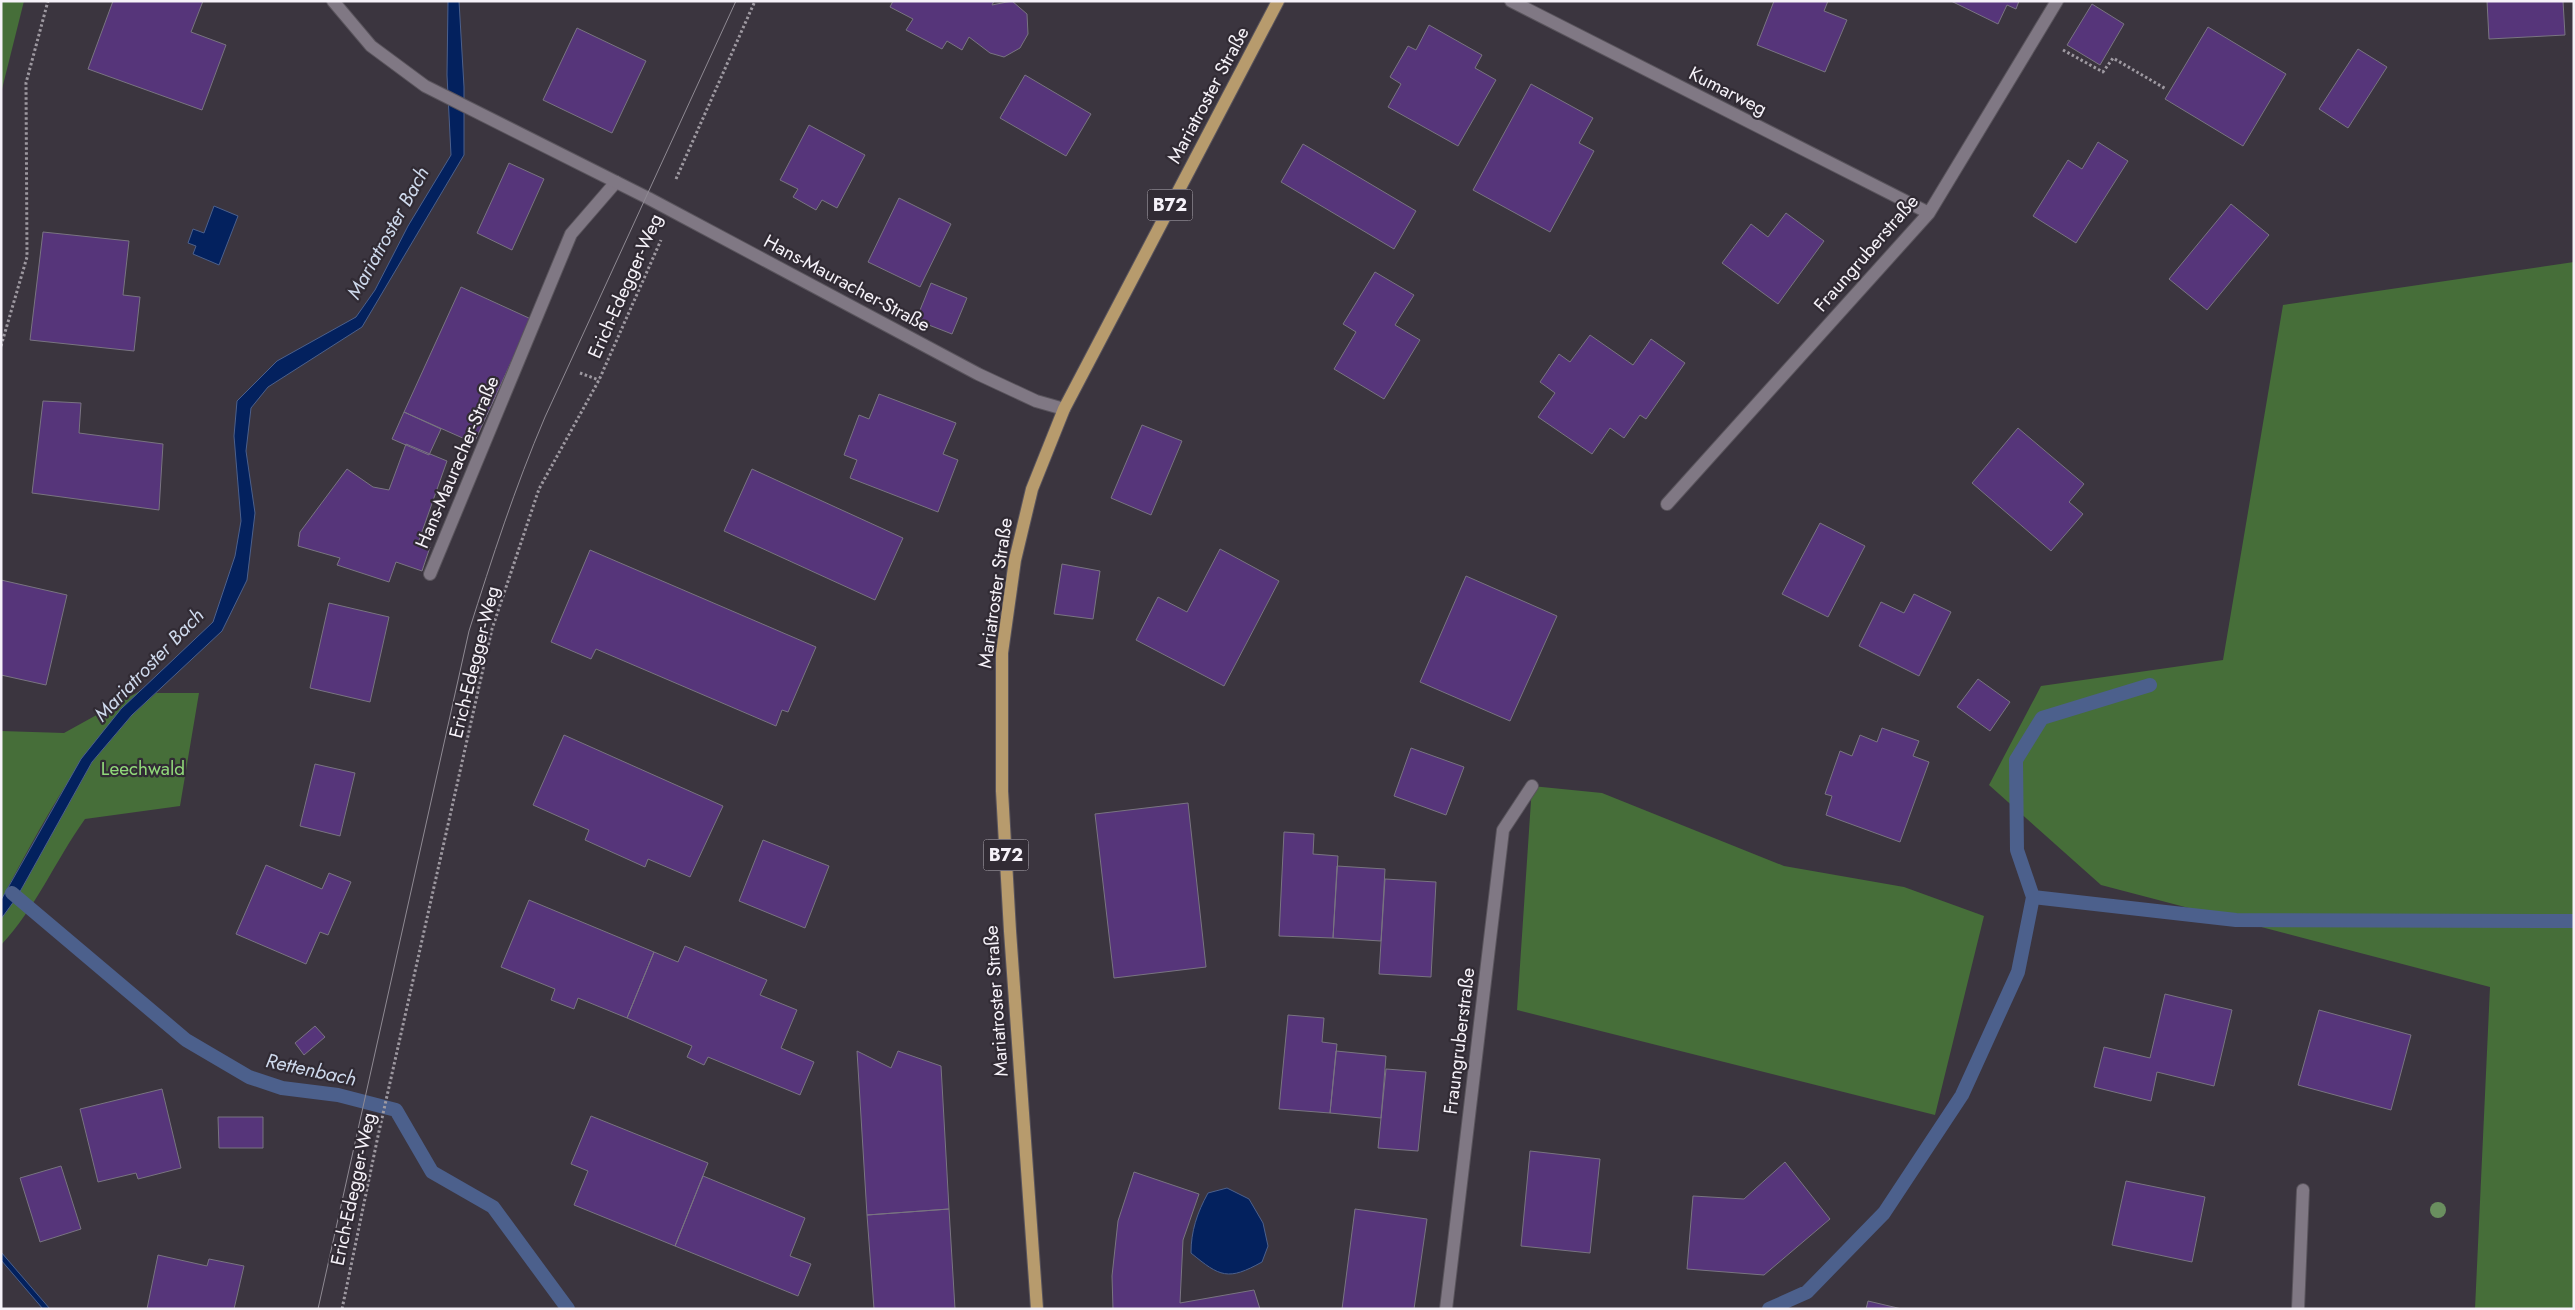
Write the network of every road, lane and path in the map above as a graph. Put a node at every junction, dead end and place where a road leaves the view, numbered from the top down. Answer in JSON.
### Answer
{"nodes":[{"id":1,"x":48,"y":1,"type":"edge"},
{"id":2,"x":333,"y":1,"type":"edge"},
{"id":3,"x":755,"y":1,"type":"edge"},
{"id":4,"x":1278,"y":1,"type":"edge"},
{"id":5,"x":1511,"y":1,"type":"edge"},
{"id":6,"x":2057,"y":1,"type":"edge"},
{"id":7,"x":2037,"y":34,"type":"junction"},
{"id":8,"x":2166,"y":89,"type":"dead end"},
{"id":9,"x":616,"y":182,"type":"junction"},
{"id":10,"x":673,"y":213,"type":"junction"},
{"id":11,"x":1929,"y":213,"type":"junction"},
{"id":12,"x":1,"y":346,"type":"edge"},
{"id":13,"x":580,"y":373,"type":"dead end"},
{"id":14,"x":599,"y":380,"type":"junction"},
{"id":15,"x":1064,"y":410,"type":"junction"},
{"id":16,"x":1667,"y":504,"type":"dead end"},
{"id":17,"x":430,"y":574,"type":"dead end"},
{"id":18,"x":1532,"y":786,"type":"dead end"},
{"id":19,"x":2303,"y":1190,"type":"dead end"},
{"id":20,"x":342,"y":1309,"type":"edge"},
{"id":21,"x":1037,"y":1309,"type":"edge"},
{"id":22,"x":1446,"y":1309,"type":"edge"},
{"id":23,"x":2298,"y":1309,"type":"edge"}],
"edges":[{"from":1,"to":12,"type":"path"},
{"from":2,"to":9,"type":"street","name":"Hans-Mauracher-Straße"},
{"from":3,"to":10,"type":"path","name":"Erich-Edegger-Weg"},
{"from":4,"to":15,"type":"main road","name":"Mariatroster Straße","number":"B72"},
{"from":5,"to":11,"type":"street","name":"Kumarweg"},
{"from":6,"to":7,"type":"street","name":"Fraungruberstraße"},
{"from":7,"to":8,"type":"path"},
{"from":7,"to":11,"type":"street","name":"Fraungruberstraße"},
{"from":9,"to":10,"type":"street","name":"Hans-Mauracher-Straße"},
{"from":9,"to":17,"type":"street","name":"Hans-Mauracher-Straße"},
{"from":10,"to":14,"type":"path","name":"Erich-Edegger-Weg"},
{"from":10,"to":15,"type":"street","name":"Hans-Mauracher-Straße"},
{"from":11,"to":16,"type":"street","name":"Fraungruberstraße"},
{"from":13,"to":14,"type":"path"},
{"from":14,"to":20,"type":"path","name":"Erich-Edegger-Weg"},
{"from":15,"to":21,"type":"main road","name":"Mariatroster Straße","number":"B72"},
{"from":18,"to":22,"type":"street","name":"Fraungruberstraße"},
{"from":19,"to":23,"type":"street"}]}
